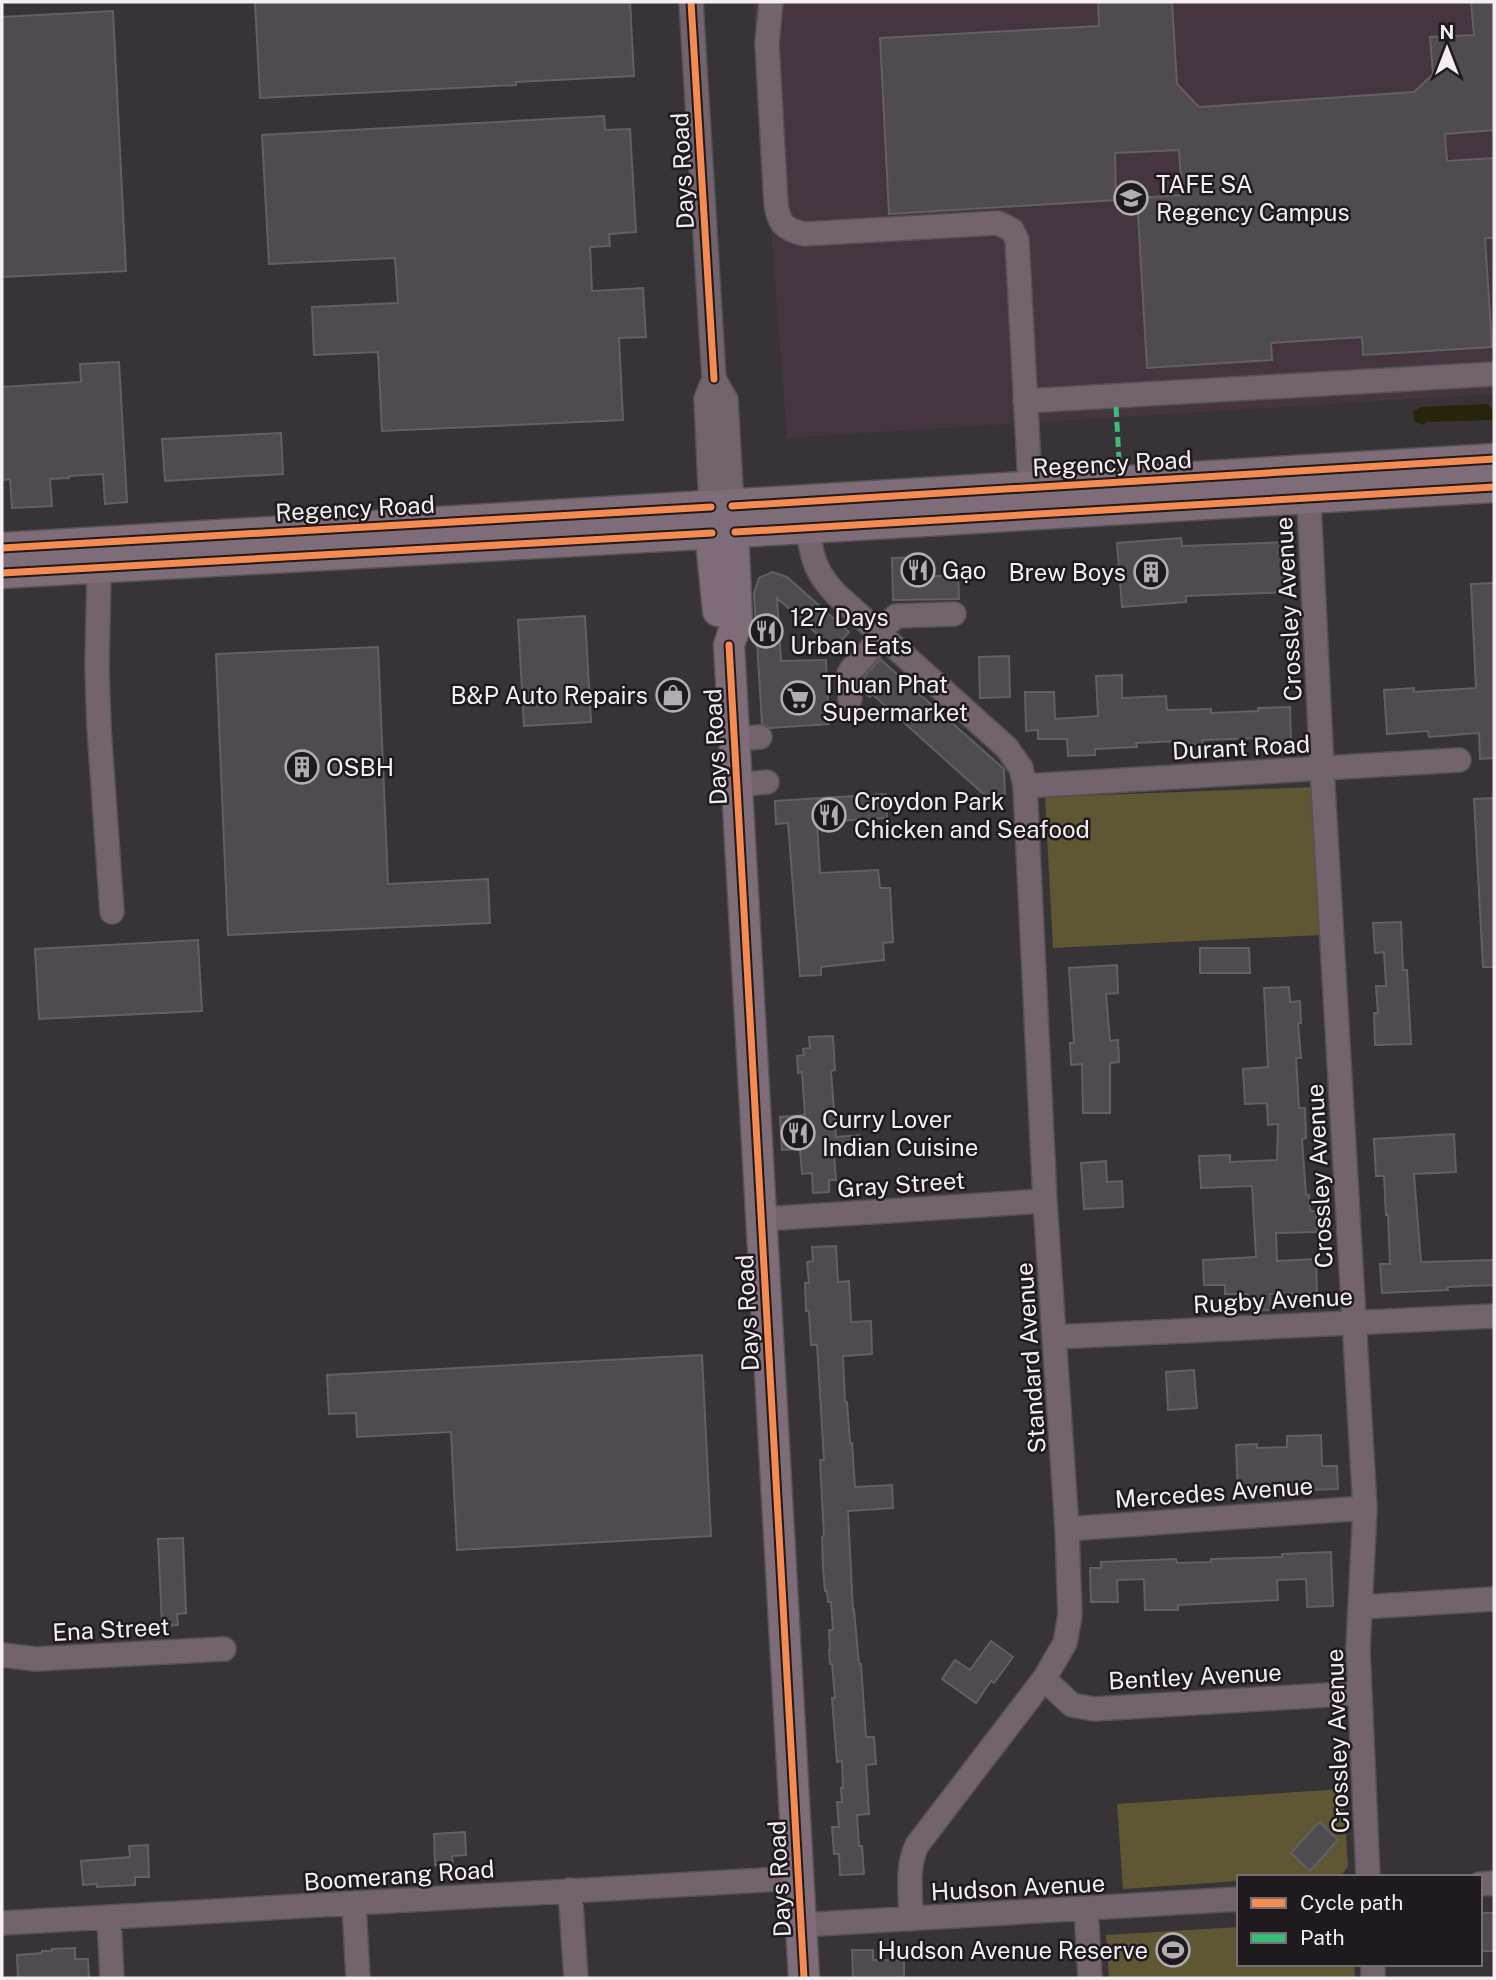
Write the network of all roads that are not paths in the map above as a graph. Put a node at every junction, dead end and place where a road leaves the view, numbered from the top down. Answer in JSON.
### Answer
{"nodes":[{"id":1,"x":691,"y":2,"type":"edge"},
{"id":2,"x":771,"y":2,"type":"edge"},
{"id":3,"x":1494,"y":374,"type":"edge"},
{"id":4,"x":1025,"y":401,"type":"junction"},
{"id":5,"x":1494,"y":459,"type":"edge"},
{"id":6,"x":1308,"y":485,"type":"junction"},
{"id":7,"x":1494,"y":487,"type":"edge"},
{"id":8,"x":1031,"y":501,"type":"junction"},
{"id":9,"x":722,"y":519,"type":"junction"},
{"id":10,"x":802,"y":528,"type":"junction"},
{"id":11,"x":2,"y":548,"type":"edge"},
{"id":12,"x":99,"y":568,"type":"junction"},
{"id":13,"x":2,"y":573,"type":"edge"},
{"id":14,"x":736,"y":585,"type":"junction"},
{"id":15,"x":954,"y":614,"type":"dead end"},
{"id":16,"x":881,"y":634,"type":"junction"},
{"id":17,"x":729,"y":645,"type":"junction"},
{"id":18,"x":850,"y":698,"type":"dead end"},
{"id":19,"x":1459,"y":761,"type":"dead end"},
{"id":20,"x":1322,"y":769,"type":"junction"},
{"id":21,"x":767,"y":782,"type":"dead end"},
{"id":22,"x":736,"y":785,"type":"junction"},
{"id":23,"x":1025,"y":786,"type":"junction"},
{"id":24,"x":112,"y":912,"type":"dead end"},
{"id":25,"x":1045,"y":1201,"type":"junction"},
{"id":26,"x":761,"y":1219,"type":"junction"},
{"id":27,"x":1494,"y":1316,"type":"edge"},
{"id":28,"x":1354,"y":1323,"type":"junction"},
{"id":29,"x":1055,"y":1337,"type":"junction"},
{"id":30,"x":1365,"y":1508,"type":"junction"},
{"id":31,"x":1067,"y":1529,"type":"junction"},
{"id":32,"x":1494,"y":1599,"type":"edge"},
{"id":33,"x":1361,"y":1607,"type":"junction"},
{"id":34,"x":224,"y":1649,"type":"dead end"},
{"id":35,"x":2,"y":1655,"type":"edge"},
{"id":36,"x":1044,"y":1679,"type":"junction"},
{"id":37,"x":1360,"y":1693,"type":"junction"},
{"id":38,"x":1368,"y":1875,"type":"edge"},
{"id":39,"x":799,"y":1878,"type":"junction"},
{"id":40,"x":570,"y":1890,"type":"junction"},
{"id":41,"x":1237,"y":1899,"type":"edge"},
{"id":42,"x":354,"y":1904,"type":"junction"},
{"id":43,"x":1086,"y":1909,"type":"junction"},
{"id":44,"x":109,"y":1918,"type":"junction"},
{"id":45,"x":911,"y":1919,"type":"junction"},
{"id":46,"x":2,"y":1923,"type":"edge"},
{"id":47,"x":801,"y":1925,"type":"junction"},
{"id":48,"x":112,"y":1978,"type":"edge"},
{"id":49,"x":358,"y":1978,"type":"edge"},
{"id":50,"x":576,"y":1978,"type":"edge"},
{"id":51,"x":804,"y":1978,"type":"edge"},
{"id":52,"x":1090,"y":1978,"type":"edge"}],
"edges":[{"from":1,"to":9,"type":"street","name":"Days Road"},
{"from":2,"to":4,"type":"street"},
{"from":3,"to":4,"type":"street"},
{"from":4,"to":8,"type":"street"},
{"from":5,"to":6,"type":"main road","name":"Regency Road"},
{"from":6,"to":7,"type":"main road","name":"Regency Road"},
{"from":6,"to":8,"type":"main road","name":"Regency Road"},
{"from":6,"to":20,"type":"street","name":"Crossley Avenue"},
{"from":8,"to":9,"type":"main road","name":"Regency Road"},
{"from":8,"to":10,"type":"main road","name":"Regency Road"},
{"from":9,"to":10,"type":"main road","name":"Regency Road"},
{"from":9,"to":11,"type":"main road","name":"Regency Road"},
{"from":9,"to":12,"type":"main road","name":"Regency Road"},
{"from":9,"to":14,"type":"main road","name":"Days Road"},
{"from":9,"to":17,"type":"main road","name":"Days Road"},
{"from":10,"to":14,"type":"main road"},
{"from":10,"to":16,"type":"street"},
{"from":12,"to":13,"type":"main road","name":"Regency Road"},
{"from":12,"to":24,"type":"street"},
{"from":14,"to":17,"type":"main road","name":"Days Road"},
{"from":15,"to":16,"type":"street"},
{"from":16,"to":18,"type":"street"},
{"from":16,"to":23,"type":"street","name":"Standard Avenue"},
{"from":17,"to":22,"type":"main road","name":"Days Road"},
{"from":19,"to":20,"type":"street","name":"Durant Road"},
{"from":20,"to":23,"type":"street","name":"Durant Road"},
{"from":20,"to":28,"type":"street","name":"Crossley Avenue"},
{"from":21,"to":22,"type":"street"},
{"from":22,"to":26,"type":"main road","name":"Days Road"},
{"from":23,"to":25,"type":"street","name":"Standard Avenue"},
{"from":25,"to":26,"type":"street","name":"Gray Street"},
{"from":25,"to":29,"type":"street","name":"Standard Avenue"},
{"from":26,"to":39,"type":"main road","name":"Days Road"},
{"from":27,"to":28,"type":"street","name":"Rugby Avenue"},
{"from":28,"to":29,"type":"street","name":"Rugby Avenue"},
{"from":28,"to":30,"type":"street","name":"Crossley Avenue"},
{"from":29,"to":31,"type":"street","name":"Standard Avenue"},
{"from":30,"to":31,"type":"street","name":"Mercedes Avenue"},
{"from":30,"to":33,"type":"street","name":"Crossley Avenue"},
{"from":31,"to":36,"type":"street","name":"Standard Avenue"},
{"from":32,"to":33,"type":"street"},
{"from":33,"to":37,"type":"street","name":"Crossley Avenue"},
{"from":34,"to":35,"type":"street","name":"Ena Street"},
{"from":36,"to":37,"type":"street","name":"Bentley Avenue"},
{"from":36,"to":45,"type":"street","name":"Standard Avenue"},
{"from":37,"to":38,"type":"street","name":"Crossley Avenue"},
{"from":39,"to":40,"type":"street","name":"Boomerang Road"},
{"from":39,"to":47,"type":"main road","name":"Days Road"},
{"from":40,"to":42,"type":"street","name":"Boomerang Road"},
{"from":40,"to":50,"type":"street"},
{"from":41,"to":43,"type":"street","name":"Hudson Avenue"},
{"from":42,"to":44,"type":"street","name":"Boomerang Road"},
{"from":42,"to":49,"type":"street"},
{"from":43,"to":45,"type":"street","name":"Hudson Avenue"},
{"from":43,"to":52,"type":"street"},
{"from":44,"to":46,"type":"street","name":"Boomerang Road"},
{"from":44,"to":48,"type":"street"},
{"from":45,"to":47,"type":"street","name":"Hudson Avenue"},
{"from":47,"to":51,"type":"main road","name":"Days Road"}]}
